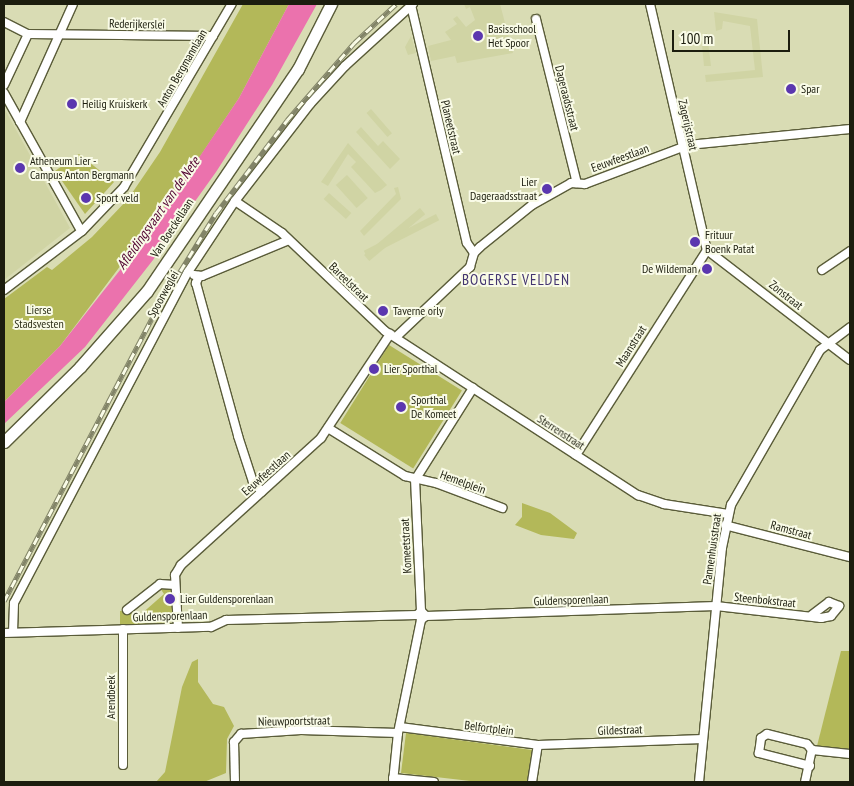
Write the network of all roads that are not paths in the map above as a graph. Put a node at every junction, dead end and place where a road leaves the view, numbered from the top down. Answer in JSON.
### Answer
{"nodes":[{"id":1,"x":73,"y":4,"type":"edge"},
{"id":2,"x":232,"y":4,"type":"edge"},
{"id":3,"x":331,"y":4,"type":"edge"},
{"id":4,"x":412,"y":4,"type":"edge"},
{"id":5,"x":650,"y":4,"type":"edge"},
{"id":6,"x":536,"y":19,"type":"dead end"},
{"id":7,"x":4,"y":22,"type":"edge"},
{"id":8,"x":28,"y":34,"type":"junction"},
{"id":9,"x":61,"y":36,"type":"junction"},
{"id":10,"x":213,"y":36,"type":"junction"},
{"id":11,"x":4,"y":84,"type":"edge"},
{"id":12,"x":4,"y":92,"type":"edge"},
{"id":13,"x":20,"y":122,"type":"junction"},
{"id":14,"x":850,"y":129,"type":"edge"},
{"id":15,"x":682,"y":147,"type":"junction"},
{"id":16,"x":577,"y":183,"type":"junction"},
{"id":17,"x":235,"y":201,"type":"junction"},
{"id":18,"x":81,"y":231,"type":"junction"},
{"id":19,"x":289,"y":240,"type":"junction"},
{"id":20,"x":707,"y":250,"type":"junction"},
{"id":21,"x":850,"y":251,"type":"edge"},
{"id":22,"x":474,"y":252,"type":"junction"},
{"id":23,"x":822,"y":270,"type":"dead end"},
{"id":24,"x":188,"y":272,"type":"junction"},
{"id":25,"x":199,"y":276,"type":"junction"},
{"id":26,"x":4,"y":290,"type":"edge"},
{"id":27,"x":850,"y":327,"type":"edge"},
{"id":28,"x":393,"y":336,"type":"junction"},
{"id":29,"x":829,"y":343,"type":"junction"},
{"id":30,"x":850,"y":360,"type":"edge"},
{"id":31,"x":472,"y":388,"type":"junction"},
{"id":32,"x":328,"y":428,"type":"junction"},
{"id":33,"x":4,"y":442,"type":"edge"},
{"id":34,"x":576,"y":455,"type":"junction"},
{"id":35,"x":415,"y":480,"type":"junction"},
{"id":36,"x":262,"y":492,"type":"junction"},
{"id":37,"x":502,"y":508,"type":"dead end"},
{"id":38,"x":728,"y":514,"type":"junction"},
{"id":39,"x":725,"y":525,"type":"junction"},
{"id":40,"x":850,"y":557,"type":"edge"},
{"id":41,"x":175,"y":585,"type":"junction"},
{"id":42,"x":716,"y":606,"type":"junction"},
{"id":43,"x":127,"y":610,"type":"dead end"},
{"id":44,"x":421,"y":615,"type":"junction"},
{"id":45,"x":812,"y":615,"type":"dead end"},
{"id":46,"x":178,"y":628,"type":"junction"},
{"id":47,"x":123,"y":629,"type":"junction"},
{"id":48,"x":13,"y":632,"type":"junction"},
{"id":49,"x":4,"y":633,"type":"edge"},
{"id":50,"x":399,"y":730,"type":"junction"},
{"id":51,"x":703,"y":739,"type":"junction"},
{"id":52,"x":538,"y":745,"type":"junction"},
{"id":53,"x":812,"y":750,"type":"junction"},
{"id":54,"x":850,"y":754,"type":"edge"},
{"id":55,"x":124,"y":765,"type":"dead end"},
{"id":56,"x":810,"y":766,"type":"junction"},
{"id":57,"x":393,"y":780,"type":"edge"},
{"id":58,"x":235,"y":782,"type":"edge"},
{"id":59,"x":434,"y":782,"type":"edge"},
{"id":60,"x":532,"y":782,"type":"edge"},
{"id":61,"x":699,"y":782,"type":"edge"},
{"id":62,"x":806,"y":782,"type":"edge"}],
"edges":[{"from":1,"to":9,"type":"street"},
{"from":2,"to":10,"type":"street","name":"Anton Bergmannlaan"},
{"from":3,"to":33,"type":"street","name":"Van Boeckellaan"},
{"from":4,"to":17,"type":"street","name":"Spoorweglei"},
{"from":4,"to":22,"type":"street","name":"Planeetstraat"},
{"from":5,"to":15,"type":"street","name":"Zagerijstraat"},
{"from":6,"to":16,"type":"street","name":"Dageraadsstraat"},
{"from":7,"to":8,"type":"street"},
{"from":8,"to":9,"type":"street","name":"Rederijkerslei"},
{"from":8,"to":11,"type":"street"},
{"from":9,"to":10,"type":"street","name":"Rederijkerslei"},
{"from":9,"to":13,"type":"street"},
{"from":10,"to":18,"type":"street","name":"Anton Bergmannlaan"},
{"from":12,"to":13,"type":"street"},
{"from":13,"to":18,"type":"street"},
{"from":14,"to":15,"type":"street","name":"Eeuwfeestlaan"},
{"from":15,"to":16,"type":"street","name":"Eeuwfeestlaan"},
{"from":15,"to":20,"type":"street","name":"Zagerijstraat"},
{"from":16,"to":22,"type":"street","name":"Eeuwfeestlaan"},
{"from":17,"to":19,"type":"street","name":"Bareelstraat"},
{"from":17,"to":24,"type":"street","name":"Spoorweglei"},
{"from":18,"to":26,"type":"street","name":"Anton Bergmannlaan"},
{"from":19,"to":25,"type":"street"},
{"from":19,"to":28,"type":"street","name":"Bareelstraat"},
{"from":20,"to":29,"type":"street","name":"Zonstraat"},
{"from":20,"to":34,"type":"street","name":"Maanstraat"},
{"from":21,"to":23,"type":"street"},
{"from":22,"to":28,"type":"street","name":"Eeuwfeestlaan"},
{"from":24,"to":25,"type":"street"},
{"from":24,"to":48,"type":"street","name":"Spoorweglei"},
{"from":25,"to":36,"type":"street"},
{"from":27,"to":29,"type":"street","name":"Pannenhuisstraat"},
{"from":28,"to":31,"type":"street","name":"Sterrenstraat"},
{"from":28,"to":32,"type":"street","name":"Eeuwfeestlaan"},
{"from":29,"to":30,"type":"street","name":"Zonstraat"},
{"from":29,"to":38,"type":"street","name":"Pannenhuisstraat"},
{"from":31,"to":34,"type":"street","name":"Sterrenstraat"},
{"from":31,"to":35,"type":"street"},
{"from":32,"to":35,"type":"street"},
{"from":32,"to":36,"type":"street","name":"Eeuwfeestlaan"},
{"from":34,"to":38,"type":"street","name":"Sterrenstraat"},
{"from":35,"to":37,"type":"street","name":"Hemelplein"},
{"from":35,"to":44,"type":"street","name":"Komeetstraat"},
{"from":36,"to":41,"type":"street","name":"Eeuwfeestlaan"},
{"from":38,"to":39,"type":"street","name":"Pannenhuisstraat"},
{"from":39,"to":40,"type":"street","name":"Ramstraat"},
{"from":39,"to":42,"type":"street","name":"Pannenhuisstraat"},
{"from":41,"to":43,"type":"street"},
{"from":41,"to":46,"type":"street","name":"Eeuwfeestlaan"},
{"from":42,"to":44,"type":"street","name":"Guldensporenlaan"},
{"from":42,"to":45,"type":"street","name":"Steenbokstraat"},
{"from":42,"to":51,"type":"street","name":"Pannenhuisstraat"},
{"from":44,"to":46,"type":"street","name":"Guldensporenlaan"},
{"from":44,"to":50,"type":"street","name":"Komeetstraat"},
{"from":46,"to":47,"type":"street","name":"Guldensporenlaan"},
{"from":47,"to":48,"type":"street","name":"Guldensporenlaan"},
{"from":47,"to":55,"type":"street","name":"Arendbeek"},
{"from":48,"to":49,"type":"street"},
{"from":50,"to":52,"type":"street","name":"Belfortplein"},
{"from":50,"to":57,"type":"street","name":"Komeetstraat"},
{"from":50,"to":58,"type":"street","name":"Nieuwpoortstraat"},
{"from":51,"to":52,"type":"street","name":"Gildestraat"},
{"from":51,"to":61,"type":"street","name":"Pannenhuisstraat"},
{"from":52,"to":60,"type":"street"},
{"from":53,"to":54,"type":"street"},
{"from":53,"to":56,"type":"street"},
{"from":53,"to":56,"type":"street"},
{"from":56,"to":62,"type":"street"},
{"from":57,"to":59,"type":"street"}]}
